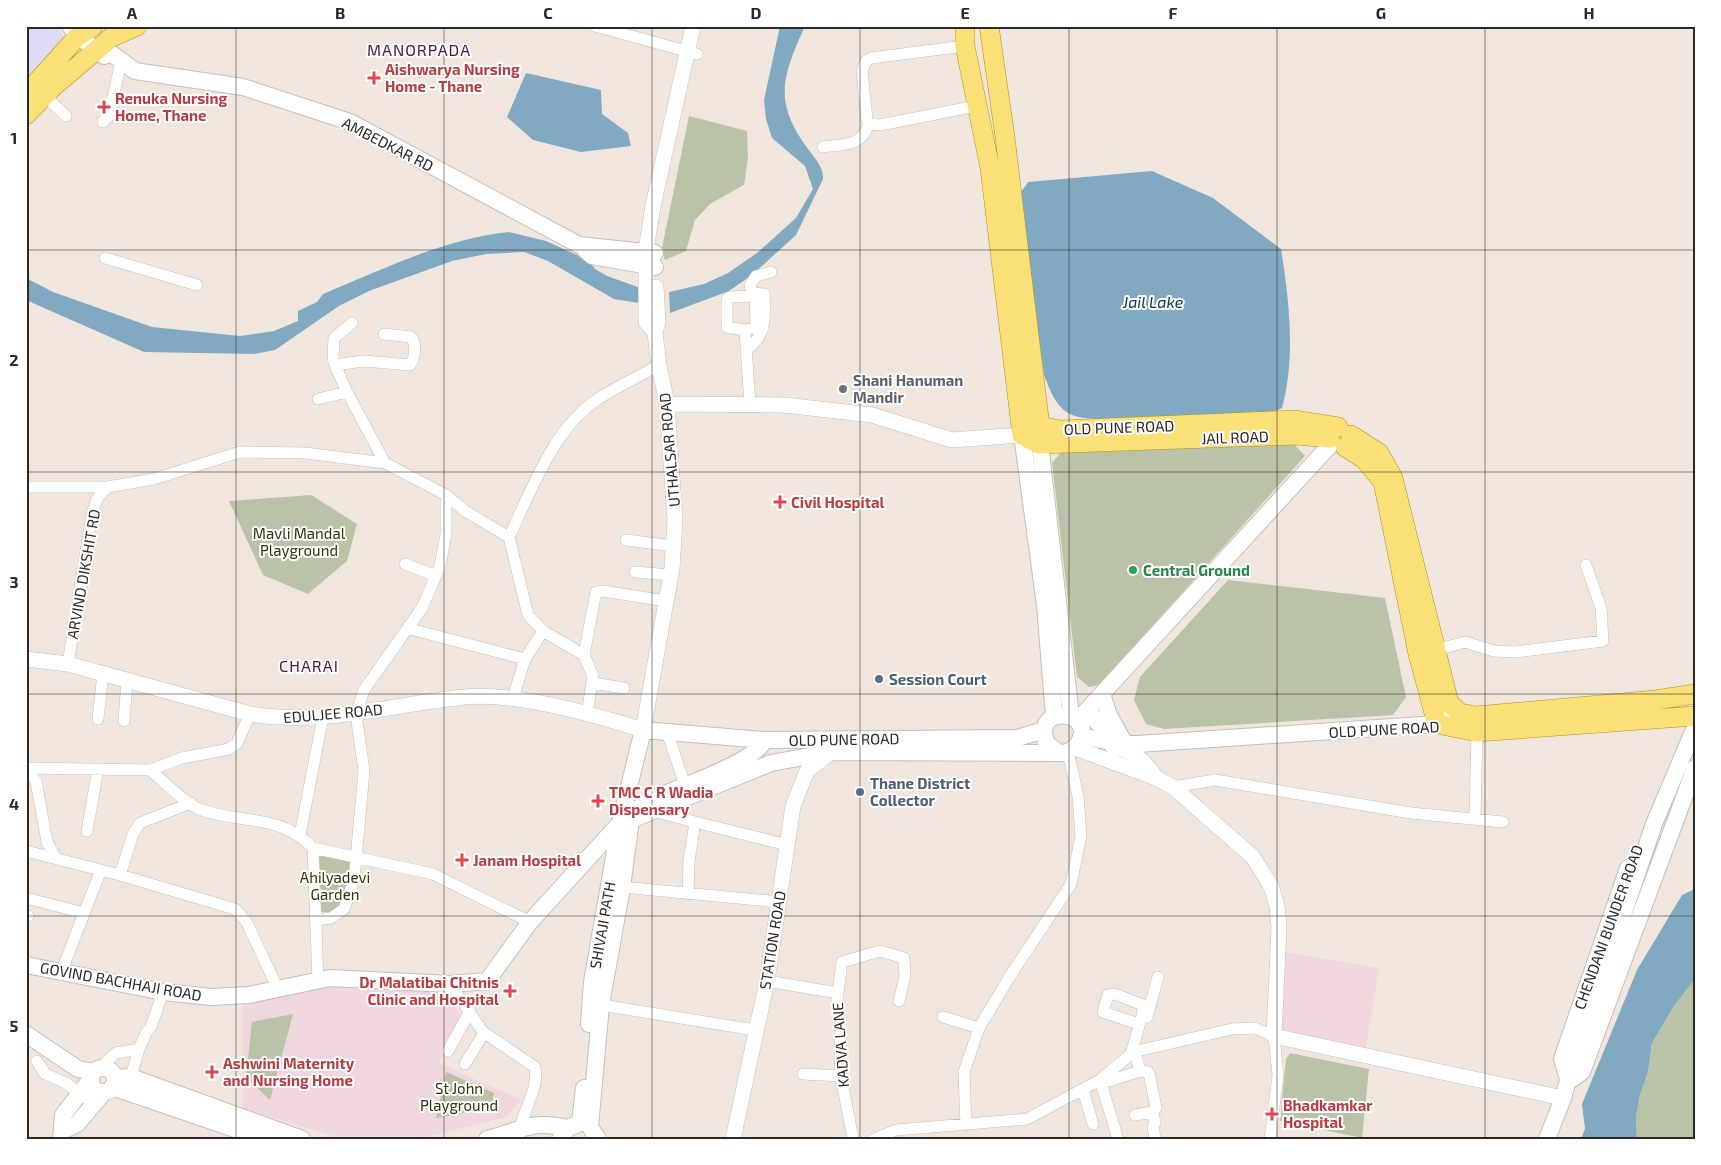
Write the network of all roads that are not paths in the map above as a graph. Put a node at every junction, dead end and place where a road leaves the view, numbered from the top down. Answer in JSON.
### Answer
{"nodes":[{"id":1,"x":137,"y":26,"type":"edge"},
{"id":2,"x":595,"y":26,"type":"edge"},
{"id":3,"x":693,"y":26,"type":"edge"},
{"id":4,"x":703,"y":26,"type":"edge"},
{"id":5,"x":965,"y":26,"type":"edge"},
{"id":6,"x":976,"y":26,"type":"edge"},
{"id":7,"x":989,"y":26,"type":"edge"},
{"id":8,"x":84,"y":29,"type":"edge"},
{"id":9,"x":973,"y":49,"type":"junction"},
{"id":10,"x":109,"y":52,"type":"junction"},
{"id":11,"x":693,"y":53,"type":"junction"},
{"id":12,"x":26,"y":94,"type":"edge"},
{"id":13,"x":45,"y":96,"type":"junction"},
{"id":14,"x":976,"y":106,"type":"junction"},
{"id":15,"x":26,"y":116,"type":"edge"},
{"id":16,"x":66,"y":116,"type":"dead end"},
{"id":17,"x":103,"y":122,"type":"dead end"},
{"id":18,"x":869,"y":124,"type":"junction"},
{"id":19,"x":823,"y":147,"type":"dead end"},
{"id":20,"x":1014,"y":209,"type":"junction"},
{"id":21,"x":105,"y":258,"type":"dead end"},
{"id":22,"x":651,"y":260,"type":"junction"},
{"id":23,"x":771,"y":272,"type":"dead end"},
{"id":24,"x":197,"y":285,"type":"dead end"},
{"id":25,"x":352,"y":323,"type":"dead end"},
{"id":26,"x":745,"y":330,"type":"dead end"},
{"id":27,"x":384,"y":334,"type":"dead end"},
{"id":28,"x":746,"y":350,"type":"junction"},
{"id":29,"x":659,"y":365,"type":"junction"},
{"id":30,"x":335,"y":366,"type":"junction"},
{"id":31,"x":346,"y":392,"type":"junction"},
{"id":32,"x":318,"y":399,"type":"dead end"},
{"id":33,"x":667,"y":404,"type":"junction"},
{"id":34,"x":750,"y":405,"type":"junction"},
{"id":35,"x":1022,"y":435,"type":"junction"},
{"id":36,"x":1040,"y":435,"type":"junction"},
{"id":37,"x":1339,"y":438,"type":"junction"},
{"id":38,"x":385,"y":463,"type":"junction"},
{"id":39,"x":26,"y":487,"type":"edge"},
{"id":40,"x":107,"y":487,"type":"junction"},
{"id":41,"x":446,"y":495,"type":"junction"},
{"id":42,"x":509,"y":537,"type":"junction"},
{"id":43,"x":626,"y":540,"type":"dead end"},
{"id":44,"x":673,"y":546,"type":"junction"},
{"id":45,"x":405,"y":564,"type":"dead end"},
{"id":46,"x":1586,"y":565,"type":"dead end"},
{"id":47,"x":635,"y":572,"type":"dead end"},
{"id":48,"x":670,"y":575,"type":"junction"},
{"id":49,"x":436,"y":576,"type":"junction"},
{"id":50,"x":666,"y":601,"type":"junction"},
{"id":51,"x":410,"y":629,"type":"junction"},
{"id":52,"x":543,"y":631,"type":"junction"},
{"id":53,"x":1436,"y":650,"type":"junction"},
{"id":54,"x":1418,"y":654,"type":"junction"},
{"id":55,"x":584,"y":655,"type":"junction"},
{"id":56,"x":26,"y":659,"type":"edge"},
{"id":57,"x":525,"y":660,"type":"junction"},
{"id":58,"x":68,"y":664,"type":"junction"},
{"id":59,"x":103,"y":673,"type":"junction"},
{"id":60,"x":128,"y":680,"type":"junction"},
{"id":61,"x":592,"y":683,"type":"junction"},
{"id":62,"x":624,"y":688,"type":"dead end"},
{"id":63,"x":1102,"y":694,"type":"junction"},
{"id":64,"x":1695,"y":695,"type":"edge"},
{"id":65,"x":513,"y":698,"type":"junction"},
{"id":66,"x":1454,"y":708,"type":"junction"},
{"id":67,"x":250,"y":714,"type":"junction"},
{"id":68,"x":356,"y":714,"type":"junction"},
{"id":69,"x":587,"y":714,"type":"junction"},
{"id":70,"x":1054,"y":716,"type":"junction"},
{"id":71,"x":323,"y":717,"type":"junction"},
{"id":72,"x":98,"y":719,"type":"dead end"},
{"id":73,"x":1692,"y":720,"type":"edge"},
{"id":74,"x":124,"y":721,"type":"dead end"},
{"id":75,"x":1437,"y":724,"type":"junction"},
{"id":76,"x":643,"y":730,"type":"junction"},
{"id":77,"x":1044,"y":730,"type":"junction"},
{"id":78,"x":667,"y":732,"type":"junction"},
{"id":79,"x":1478,"y":732,"type":"junction"},
{"id":80,"x":1075,"y":735,"type":"junction"},
{"id":81,"x":766,"y":740,"type":"junction"},
{"id":82,"x":1129,"y":746,"type":"junction"},
{"id":83,"x":831,"y":752,"type":"junction"},
{"id":84,"x":1695,"y":768,"type":"edge"},
{"id":85,"x":26,"y":769,"type":"edge"},
{"id":86,"x":98,"y":769,"type":"junction"},
{"id":87,"x":150,"y":770,"type":"junction"},
{"id":88,"x":1156,"y":778,"type":"junction"},
{"id":89,"x":685,"y":785,"type":"junction"},
{"id":90,"x":1172,"y":787,"type":"junction"},
{"id":91,"x":191,"y":803,"type":"junction"},
{"id":92,"x":653,"y":811,"type":"junction"},
{"id":93,"x":1475,"y":819,"type":"junction"},
{"id":94,"x":626,"y":822,"type":"junction"},
{"id":95,"x":695,"y":822,"type":"junction"},
{"id":96,"x":1503,"y":822,"type":"dead end"},
{"id":97,"x":86,"y":831,"type":"dead end"},
{"id":98,"x":300,"y":835,"type":"junction"},
{"id":99,"x":787,"y":845,"type":"junction"},
{"id":100,"x":314,"y":848,"type":"junction"},
{"id":101,"x":26,"y":851,"type":"edge"},
{"id":102,"x":55,"y":858,"type":"junction"},
{"id":103,"x":357,"y":858,"type":"junction"},
{"id":104,"x":101,"y":870,"type":"junction"},
{"id":105,"x":120,"y":875,"type":"junction"},
{"id":106,"x":622,"y":888,"type":"junction"},
{"id":107,"x":688,"y":894,"type":"junction"},
{"id":108,"x":26,"y":898,"type":"edge"},
{"id":109,"x":779,"y":902,"type":"junction"},
{"id":110,"x":84,"y":913,"type":"junction"},
{"id":111,"x":316,"y":920,"type":"junction"},
{"id":112,"x":530,"y":922,"type":"junction"},
{"id":113,"x":26,"y":965,"type":"edge"},
{"id":114,"x":62,"y":970,"type":"junction"},
{"id":115,"x":1158,"y":977,"type":"dead end"},
{"id":116,"x":318,"y":980,"type":"junction"},
{"id":117,"x":767,"y":981,"type":"junction"},
{"id":118,"x":450,"y":984,"type":"junction"},
{"id":119,"x":278,"y":989,"type":"junction"},
{"id":120,"x":163,"y":992,"type":"junction"},
{"id":121,"x":838,"y":993,"type":"junction"},
{"id":122,"x":898,"y":1001,"type":"dead end"},
{"id":123,"x":601,"y":1005,"type":"junction"},
{"id":124,"x":470,"y":1011,"type":"junction"},
{"id":125,"x":943,"y":1017,"type":"dead end"},
{"id":126,"x":1139,"y":1024,"type":"dead end"},
{"id":127,"x":979,"y":1028,"type":"junction"},
{"id":128,"x":755,"y":1030,"type":"junction"},
{"id":129,"x":484,"y":1033,"type":"junction"},
{"id":130,"x":26,"y":1034,"type":"edge"},
{"id":131,"x":1274,"y":1036,"type":"junction"},
{"id":132,"x":139,"y":1049,"type":"junction"},
{"id":133,"x":448,"y":1052,"type":"dead end"},
{"id":134,"x":1135,"y":1052,"type":"junction"},
{"id":135,"x":37,"y":1061,"type":"dead end"},
{"id":136,"x":465,"y":1064,"type":"dead end"},
{"id":137,"x":1140,"y":1071,"type":"junction"},
{"id":138,"x":95,"y":1073,"type":"junction"},
{"id":139,"x":803,"y":1074,"type":"dead end"},
{"id":140,"x":841,"y":1076,"type":"junction"},
{"id":141,"x":1104,"y":1081,"type":"junction"},
{"id":142,"x":1569,"y":1082,"type":"junction"},
{"id":143,"x":111,"y":1088,"type":"junction"},
{"id":144,"x":1083,"y":1090,"type":"junction"},
{"id":145,"x":80,"y":1092,"type":"junction"},
{"id":146,"x":1563,"y":1098,"type":"junction"},
{"id":147,"x":1153,"y":1112,"type":"junction"},
{"id":148,"x":1135,"y":1114,"type":"dead end"},
{"id":149,"x":1093,"y":1124,"type":"dead end"},
{"id":150,"x":966,"y":1125,"type":"junction"},
{"id":151,"x":579,"y":1131,"type":"edge"},
{"id":152,"x":519,"y":1133,"type":"edge"},
{"id":153,"x":61,"y":1135,"type":"edge"},
{"id":154,"x":264,"y":1139,"type":"edge"},
{"id":155,"x":302,"y":1139,"type":"edge"},
{"id":156,"x":486,"y":1139,"type":"edge"},
{"id":157,"x":733,"y":1139,"type":"edge"},
{"id":158,"x":853,"y":1139,"type":"edge"},
{"id":159,"x":874,"y":1139,"type":"edge"},
{"id":160,"x":1118,"y":1139,"type":"edge"},
{"id":161,"x":1155,"y":1139,"type":"edge"},
{"id":162,"x":1270,"y":1139,"type":"edge"},
{"id":163,"x":1548,"y":1139,"type":"edge"}],
"edges":[{"from":1,"to":10,"type":"main road"},
{"from":2,"to":11,"type":"street"},
{"from":3,"to":11,"type":"street"},
{"from":4,"to":11,"type":"street"},
{"from":5,"to":9,"type":"main road"},
{"from":6,"to":9,"type":"main road"},
{"from":7,"to":20,"type":"main road"},
{"from":8,"to":10,"type":"main road","name":"AMBEDKAR RD"},
{"from":8,"to":12,"type":"main road"},
{"from":9,"to":14,"type":"main road"},
{"from":9,"to":18,"type":"street"},
{"from":9,"to":20,"type":"main road"},
{"from":10,"to":13,"type":"main road"},
{"from":10,"to":17,"type":"street"},
{"from":10,"to":22,"type":"main road","name":"AMBEDKAR RD"},
{"from":11,"to":22,"type":"street"},
{"from":13,"to":15,"type":"main road"},
{"from":13,"to":16,"type":"street"},
{"from":14,"to":18,"type":"street"},
{"from":14,"to":35,"type":"main road"},
{"from":18,"to":19,"type":"street"},
{"from":20,"to":36,"type":"main road"},
{"from":21,"to":24,"type":"street"},
{"from":22,"to":29,"type":"street","name":"UTHALSAR ROAD"},
{"from":23,"to":28,"type":"street"},
{"from":25,"to":30,"type":"street"},
{"from":26,"to":28,"type":"street"},
{"from":27,"to":30,"type":"street"},
{"from":28,"to":34,"type":"street"},
{"from":29,"to":33,"type":"street","name":"UTHALSAR ROAD"},
{"from":29,"to":42,"type":"street"},
{"from":30,"to":31,"type":"street"},
{"from":31,"to":32,"type":"street"},
{"from":31,"to":38,"type":"street"},
{"from":33,"to":34,"type":"street"},
{"from":33,"to":44,"type":"street","name":"UTHALSAR ROAD"},
{"from":34,"to":35,"type":"street"},
{"from":35,"to":36,"type":"main road"},
{"from":35,"to":70,"type":"main road"},
{"from":36,"to":37,"type":"main road","name":"OLD PUNE ROAD"},
{"from":36,"to":80,"type":"main road"},
{"from":37,"to":53,"type":"main road","name":"OLD PUNE ROAD"},
{"from":37,"to":54,"type":"main road"},
{"from":37,"to":63,"type":"main road"},
{"from":38,"to":40,"type":"street"},
{"from":38,"to":41,"type":"street"},
{"from":39,"to":40,"type":"street"},
{"from":40,"to":58,"type":"street","name":"ARVIND DIKSHIT RD"},
{"from":41,"to":42,"type":"street"},
{"from":41,"to":49,"type":"street"},
{"from":42,"to":52,"type":"street"},
{"from":43,"to":44,"type":"street"},
{"from":44,"to":48,"type":"street","name":"UTHALSAR ROAD"},
{"from":45,"to":49,"type":"street"},
{"from":46,"to":53,"type":"street"},
{"from":47,"to":48,"type":"street"},
{"from":48,"to":50,"type":"street","name":"UTHALSAR ROAD"},
{"from":49,"to":51,"type":"street"},
{"from":50,"to":55,"type":"street"},
{"from":50,"to":76,"type":"street","name":"UTHALSAR ROAD"},
{"from":51,"to":57,"type":"street"},
{"from":51,"to":68,"type":"street"},
{"from":52,"to":55,"type":"street"},
{"from":52,"to":57,"type":"street"},
{"from":53,"to":54,"type":"street"},
{"from":53,"to":66,"type":"main road","name":"OLD PUNE ROAD"},
{"from":54,"to":75,"type":"main road"},
{"from":55,"to":61,"type":"street"},
{"from":56,"to":58,"type":"street","name":"EDULJEE ROAD"},
{"from":57,"to":65,"type":"street"},
{"from":58,"to":59,"type":"street","name":"EDULJEE ROAD"},
{"from":59,"to":60,"type":"street","name":"EDULJEE ROAD"},
{"from":59,"to":72,"type":"street"},
{"from":60,"to":67,"type":"street","name":"EDULJEE ROAD"},
{"from":60,"to":74,"type":"street"},
{"from":61,"to":62,"type":"street"},
{"from":61,"to":69,"type":"street"},
{"from":63,"to":80,"type":"main road"},
{"from":63,"to":82,"type":"main road"},
{"from":64,"to":66,"type":"main road","name":"OLD PUNE ROAD"},
{"from":64,"to":73,"type":"main road","name":"OLD PUNE ROAD"},
{"from":65,"to":68,"type":"street","name":"EDULJEE ROAD"},
{"from":65,"to":69,"type":"street","name":"EDULJEE ROAD"},
{"from":66,"to":75,"type":"main road"},
{"from":67,"to":71,"type":"street","name":"EDULJEE ROAD"},
{"from":67,"to":87,"type":"street"},
{"from":68,"to":71,"type":"street","name":"EDULJEE ROAD"},
{"from":68,"to":103,"type":"street"},
{"from":69,"to":76,"type":"street","name":"EDULJEE ROAD"},
{"from":70,"to":77,"type":"main road"},
{"from":70,"to":80,"type":"main road"},
{"from":71,"to":98,"type":"street"},
{"from":73,"to":79,"type":"main road","name":"OLD PUNE ROAD"},
{"from":73,"to":142,"type":"main road"},
{"from":73,"to":142,"type":"main road","name":"CHENDANI BUNDER ROAD"},
{"from":75,"to":79,"type":"main road","name":"OLD PUNE ROAD"},
{"from":75,"to":82,"type":"main road","name":"OLD PUNE ROAD"},
{"from":76,"to":78,"type":"main road","name":"OLD PUNE ROAD"},
{"from":76,"to":94,"type":"main road","name":"SHIVAJI PATH"},
{"from":77,"to":80,"type":"main road"},
{"from":77,"to":81,"type":"main road","name":"OLD PUNE ROAD"},
{"from":78,"to":81,"type":"main road","name":"OLD PUNE ROAD"},
{"from":78,"to":89,"type":"street"},
{"from":79,"to":93,"type":"street"},
{"from":80,"to":82,"type":"main road","name":"OLD PUNE ROAD"},
{"from":80,"to":82,"type":"main road"},
{"from":80,"to":82,"type":"street"},
{"from":80,"to":83,"type":"main road","name":"OLD PUNE ROAD"},
{"from":80,"to":88,"type":"street"},
{"from":80,"to":127,"type":"street"},
{"from":81,"to":89,"type":"main road","name":"GOVIND BACHHAJI ROAD"},
{"from":82,"to":88,"type":"street"},
{"from":83,"to":92,"type":"main road","name":"OLD PUNE ROAD"},
{"from":83,"to":99,"type":"street","name":"STATION ROAD"},
{"from":84,"to":142,"type":"main road"},
{"from":85,"to":86,"type":"street"},
{"from":85,"to":102,"type":"street"},
{"from":86,"to":87,"type":"street"},
{"from":86,"to":97,"type":"street"},
{"from":87,"to":91,"type":"street"},
{"from":88,"to":90,"type":"street"},
{"from":89,"to":94,"type":"main road","name":"GOVIND BACHHAJI ROAD"},
{"from":90,"to":93,"type":"street"},
{"from":90,"to":131,"type":"street"},
{"from":91,"to":98,"type":"street"},
{"from":91,"to":105,"type":"street"},
{"from":92,"to":94,"type":"main road","name":"OLD PUNE ROAD"},
{"from":92,"to":95,"type":"street"},
{"from":93,"to":96,"type":"street"},
{"from":94,"to":106,"type":"main road"},
{"from":94,"to":112,"type":"main road","name":"GOVIND BACHHAJI ROAD"},
{"from":94,"to":151,"type":"main road","name":"SHIVAJI PATH"},
{"from":95,"to":99,"type":"street"},
{"from":95,"to":107,"type":"street"},
{"from":98,"to":100,"type":"street"},
{"from":99,"to":109,"type":"street","name":"STATION ROAD"},
{"from":100,"to":103,"type":"street"},
{"from":100,"to":111,"type":"street"},
{"from":101,"to":102,"type":"street"},
{"from":102,"to":104,"type":"street"},
{"from":103,"to":111,"type":"street"},
{"from":103,"to":112,"type":"street"},
{"from":104,"to":105,"type":"street"},
{"from":104,"to":110,"type":"street"},
{"from":105,"to":119,"type":"street"},
{"from":106,"to":107,"type":"street"},
{"from":106,"to":123,"type":"main road"},
{"from":107,"to":109,"type":"street"},
{"from":108,"to":110,"type":"street"},
{"from":109,"to":117,"type":"street","name":"STATION ROAD"},
{"from":110,"to":114,"type":"street"},
{"from":111,"to":116,"type":"street"},
{"from":112,"to":118,"type":"main road","name":"GOVIND BACHHAJI ROAD"},
{"from":113,"to":114,"type":"main road","name":"GOVIND BACHHAJI ROAD"},
{"from":114,"to":120,"type":"main road","name":"GOVIND BACHHAJI ROAD"},
{"from":115,"to":134,"type":"street"},
{"from":116,"to":118,"type":"main road","name":"GOVIND BACHHAJI ROAD"},
{"from":116,"to":119,"type":"main road","name":"GOVIND BACHHAJI ROAD"},
{"from":117,"to":121,"type":"street","name":"KADVA LANE"},
{"from":117,"to":128,"type":"street","name":"STATION ROAD"},
{"from":118,"to":124,"type":"street"},
{"from":119,"to":120,"type":"main road","name":"GOVIND BACHHAJI ROAD"},
{"from":120,"to":132,"type":"street"},
{"from":121,"to":122,"type":"street"},
{"from":121,"to":140,"type":"street","name":"KADVA LANE"},
{"from":123,"to":128,"type":"street"},
{"from":123,"to":151,"type":"main road"},
{"from":124,"to":129,"type":"street"},
{"from":124,"to":133,"type":"street"},
{"from":125,"to":127,"type":"street"},
{"from":126,"to":134,"type":"street"},
{"from":127,"to":150,"type":"street"},
{"from":128,"to":157,"type":"street","name":"STATION ROAD"},
{"from":129,"to":136,"type":"street"},
{"from":129,"to":152,"type":"street"},
{"from":130,"to":138,"type":"main road"},
{"from":131,"to":134,"type":"street"},
{"from":131,"to":146,"type":"street"},
{"from":131,"to":162,"type":"street"},
{"from":132,"to":138,"type":"street"},
{"from":132,"to":143,"type":"street"},
{"from":134,"to":137,"type":"street"},
{"from":134,"to":141,"type":"street"},
{"from":135,"to":145,"type":"street"},
{"from":137,"to":141,"type":"street"},
{"from":137,"to":147,"type":"street"},
{"from":138,"to":143,"type":"main road"},
{"from":138,"to":145,"type":"main road"},
{"from":139,"to":140,"type":"street"},
{"from":140,"to":158,"type":"street","name":"KADVA LANE"},
{"from":141,"to":144,"type":"street"},
{"from":141,"to":160,"type":"street"},
{"from":142,"to":146,"type":"main road"},
{"from":143,"to":145,"type":"street"},
{"from":143,"to":153,"type":"main road"},
{"from":143,"to":154,"type":"main road"},
{"from":143,"to":155,"type":"main road"},
{"from":144,"to":149,"type":"street"},
{"from":144,"to":150,"type":"street"},
{"from":145,"to":153,"type":"main road"},
{"from":146,"to":163,"type":"main road"},
{"from":147,"to":148,"type":"street"},
{"from":147,"to":161,"type":"street"},
{"from":150,"to":159,"type":"street"},
{"from":151,"to":152,"type":"main road"},
{"from":152,"to":156,"type":"main road"}]}
